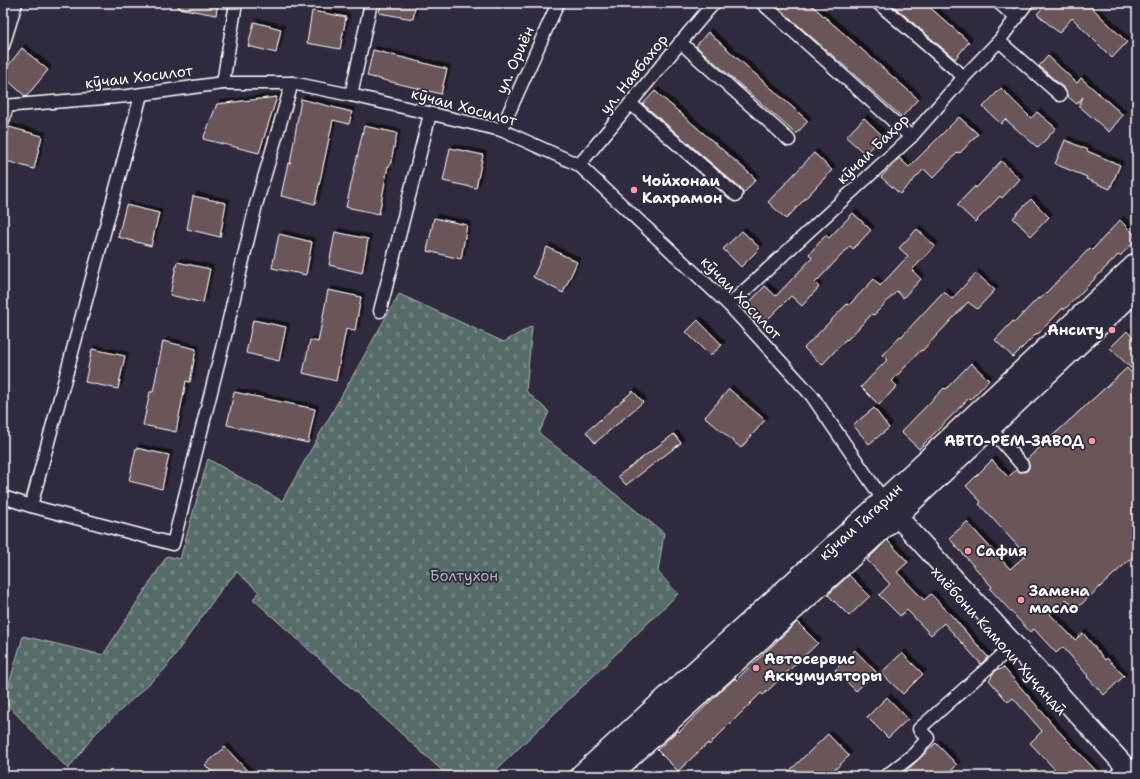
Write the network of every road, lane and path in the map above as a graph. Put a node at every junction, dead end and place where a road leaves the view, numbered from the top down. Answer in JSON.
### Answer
{"nodes":[{"id":1,"x":16,"y":3,"type":"edge"},
{"id":2,"x":236,"y":3,"type":"edge"},
{"id":3,"x":371,"y":3,"type":"edge"},
{"id":4,"x":558,"y":3,"type":"edge"},
{"id":5,"x":714,"y":3,"type":"edge"},
{"id":6,"x":762,"y":3,"type":"edge"},
{"id":7,"x":878,"y":3,"type":"edge"},
{"id":8,"x":998,"y":3,"type":"edge"},
{"id":9,"x":1027,"y":3,"type":"edge"},
{"id":10,"x":1016,"y":18,"type":"junction"},
{"id":11,"x":680,"y":42,"type":"junction"},
{"id":12,"x":999,"y":42,"type":"junction"},
{"id":13,"x":3,"y":46,"type":"edge"},
{"id":14,"x":964,"y":77,"type":"junction"},
{"id":15,"x":223,"y":83,"type":"junction"},
{"id":16,"x":292,"y":83,"type":"junction"},
{"id":17,"x":141,"y":95,"type":"junction"},
{"id":18,"x":351,"y":95,"type":"junction"},
{"id":19,"x":1060,"y":95,"type":"dead end"},
{"id":20,"x":631,"y":104,"type":"junction"},
{"id":21,"x":5,"y":106,"type":"edge"},
{"id":22,"x":430,"y":114,"type":"junction"},
{"id":23,"x":3,"y":121,"type":"edge"},
{"id":24,"x":501,"y":130,"type":"junction"},
{"id":25,"x":911,"y":137,"type":"junction"},
{"id":26,"x":789,"y":140,"type":"dead end"},
{"id":27,"x":579,"y":165,"type":"junction"},
{"id":28,"x":736,"y":195,"type":"dead end"},
{"id":29,"x":1137,"y":264,"type":"edge"},
{"id":30,"x":1137,"y":288,"type":"edge"},
{"id":31,"x":729,"y":305,"type":"junction"},
{"id":32,"x":380,"y":311,"type":"dead end"},
{"id":33,"x":989,"y":427,"type":"junction"},
{"id":34,"x":1022,"y":465,"type":"dead end"},
{"id":35,"x":3,"y":497,"type":"edge"},
{"id":36,"x":31,"y":506,"type":"junction"},
{"id":37,"x":886,"y":511,"type":"junction"},
{"id":38,"x":1008,"y":650,"type":"junction"},
{"id":39,"x":1122,"y":775,"type":"edge"},
{"id":40,"x":581,"y":776,"type":"edge"},
{"id":41,"x":608,"y":776,"type":"edge"},
{"id":42,"x":886,"y":776,"type":"edge"}],
"edges":[{"from":1,"to":13,"type":"street"},
{"from":2,"to":15,"type":"street"},
{"from":3,"to":18,"type":"street"},
{"from":4,"to":24,"type":"street","name":"ул. Ориён"},
{"from":5,"to":11,"type":"street","name":"ул. Навбахор"},
{"from":6,"to":25,"type":"street"},
{"from":7,"to":14,"type":"street"},
{"from":8,"to":10,"type":"street"},
{"from":9,"to":10,"type":"street","name":"кӯчаи Баҳор"},
{"from":10,"to":12,"type":"street","name":"кӯчаи Баҳор"},
{"from":11,"to":20,"type":"street","name":"ул. Навбахор"},
{"from":11,"to":26,"type":"street"},
{"from":12,"to":14,"type":"street","name":"кӯчаи Баҳор"},
{"from":12,"to":19,"type":"street"},
{"from":14,"to":25,"type":"street","name":"кӯчаи Баҳор"},
{"from":15,"to":16,"type":"street","name":"кӯчаи Хосилот"},
{"from":15,"to":17,"type":"street","name":"кӯчаи Хосилот"},
{"from":16,"to":18,"type":"street","name":"кӯчаи Хосилот"},
{"from":16,"to":36,"type":"street"},
{"from":17,"to":21,"type":"street","name":"кӯчаи Хосилот"},
{"from":17,"to":36,"type":"street"},
{"from":18,"to":22,"type":"street","name":"кӯчаи Хосилот"},
{"from":20,"to":27,"type":"street","name":"ул. Навбахор"},
{"from":20,"to":28,"type":"street"},
{"from":21,"to":23,"type":"street"},
{"from":22,"to":24,"type":"street","name":"кӯчаи Хосилот"},
{"from":22,"to":32,"type":"street"},
{"from":24,"to":27,"type":"street","name":"кӯчаи Хосилот"},
{"from":25,"to":31,"type":"street","name":"кӯчаи Баҳор"},
{"from":27,"to":31,"type":"street","name":"кӯчаи Хосилот"},
{"from":29,"to":37,"type":"highway","name":"кӯчаи Гагарин"},
{"from":30,"to":33,"type":"highway","name":"кӯчаи Гагарин"},
{"from":31,"to":37,"type":"street","name":"кӯчаи Хосилот"},
{"from":33,"to":34,"type":"street"},
{"from":33,"to":37,"type":"highway","name":"кӯчаи Гагарин"},
{"from":35,"to":36,"type":"street"},
{"from":37,"to":38,"type":"main road","name":"хиёбони Камоли Хуҷандӣ"},
{"from":37,"to":39,"type":"main road","name":"хиёбони Камоли Хуҷандӣ"},
{"from":37,"to":40,"type":"highway","name":"кӯчаи Гагарин"},
{"from":37,"to":41,"type":"highway","name":"кӯчаи Гагарин"},
{"from":38,"to":39,"type":"main road","name":"хиёбони Камоли Хуҷандӣ"},
{"from":38,"to":42,"type":"street"}]}
